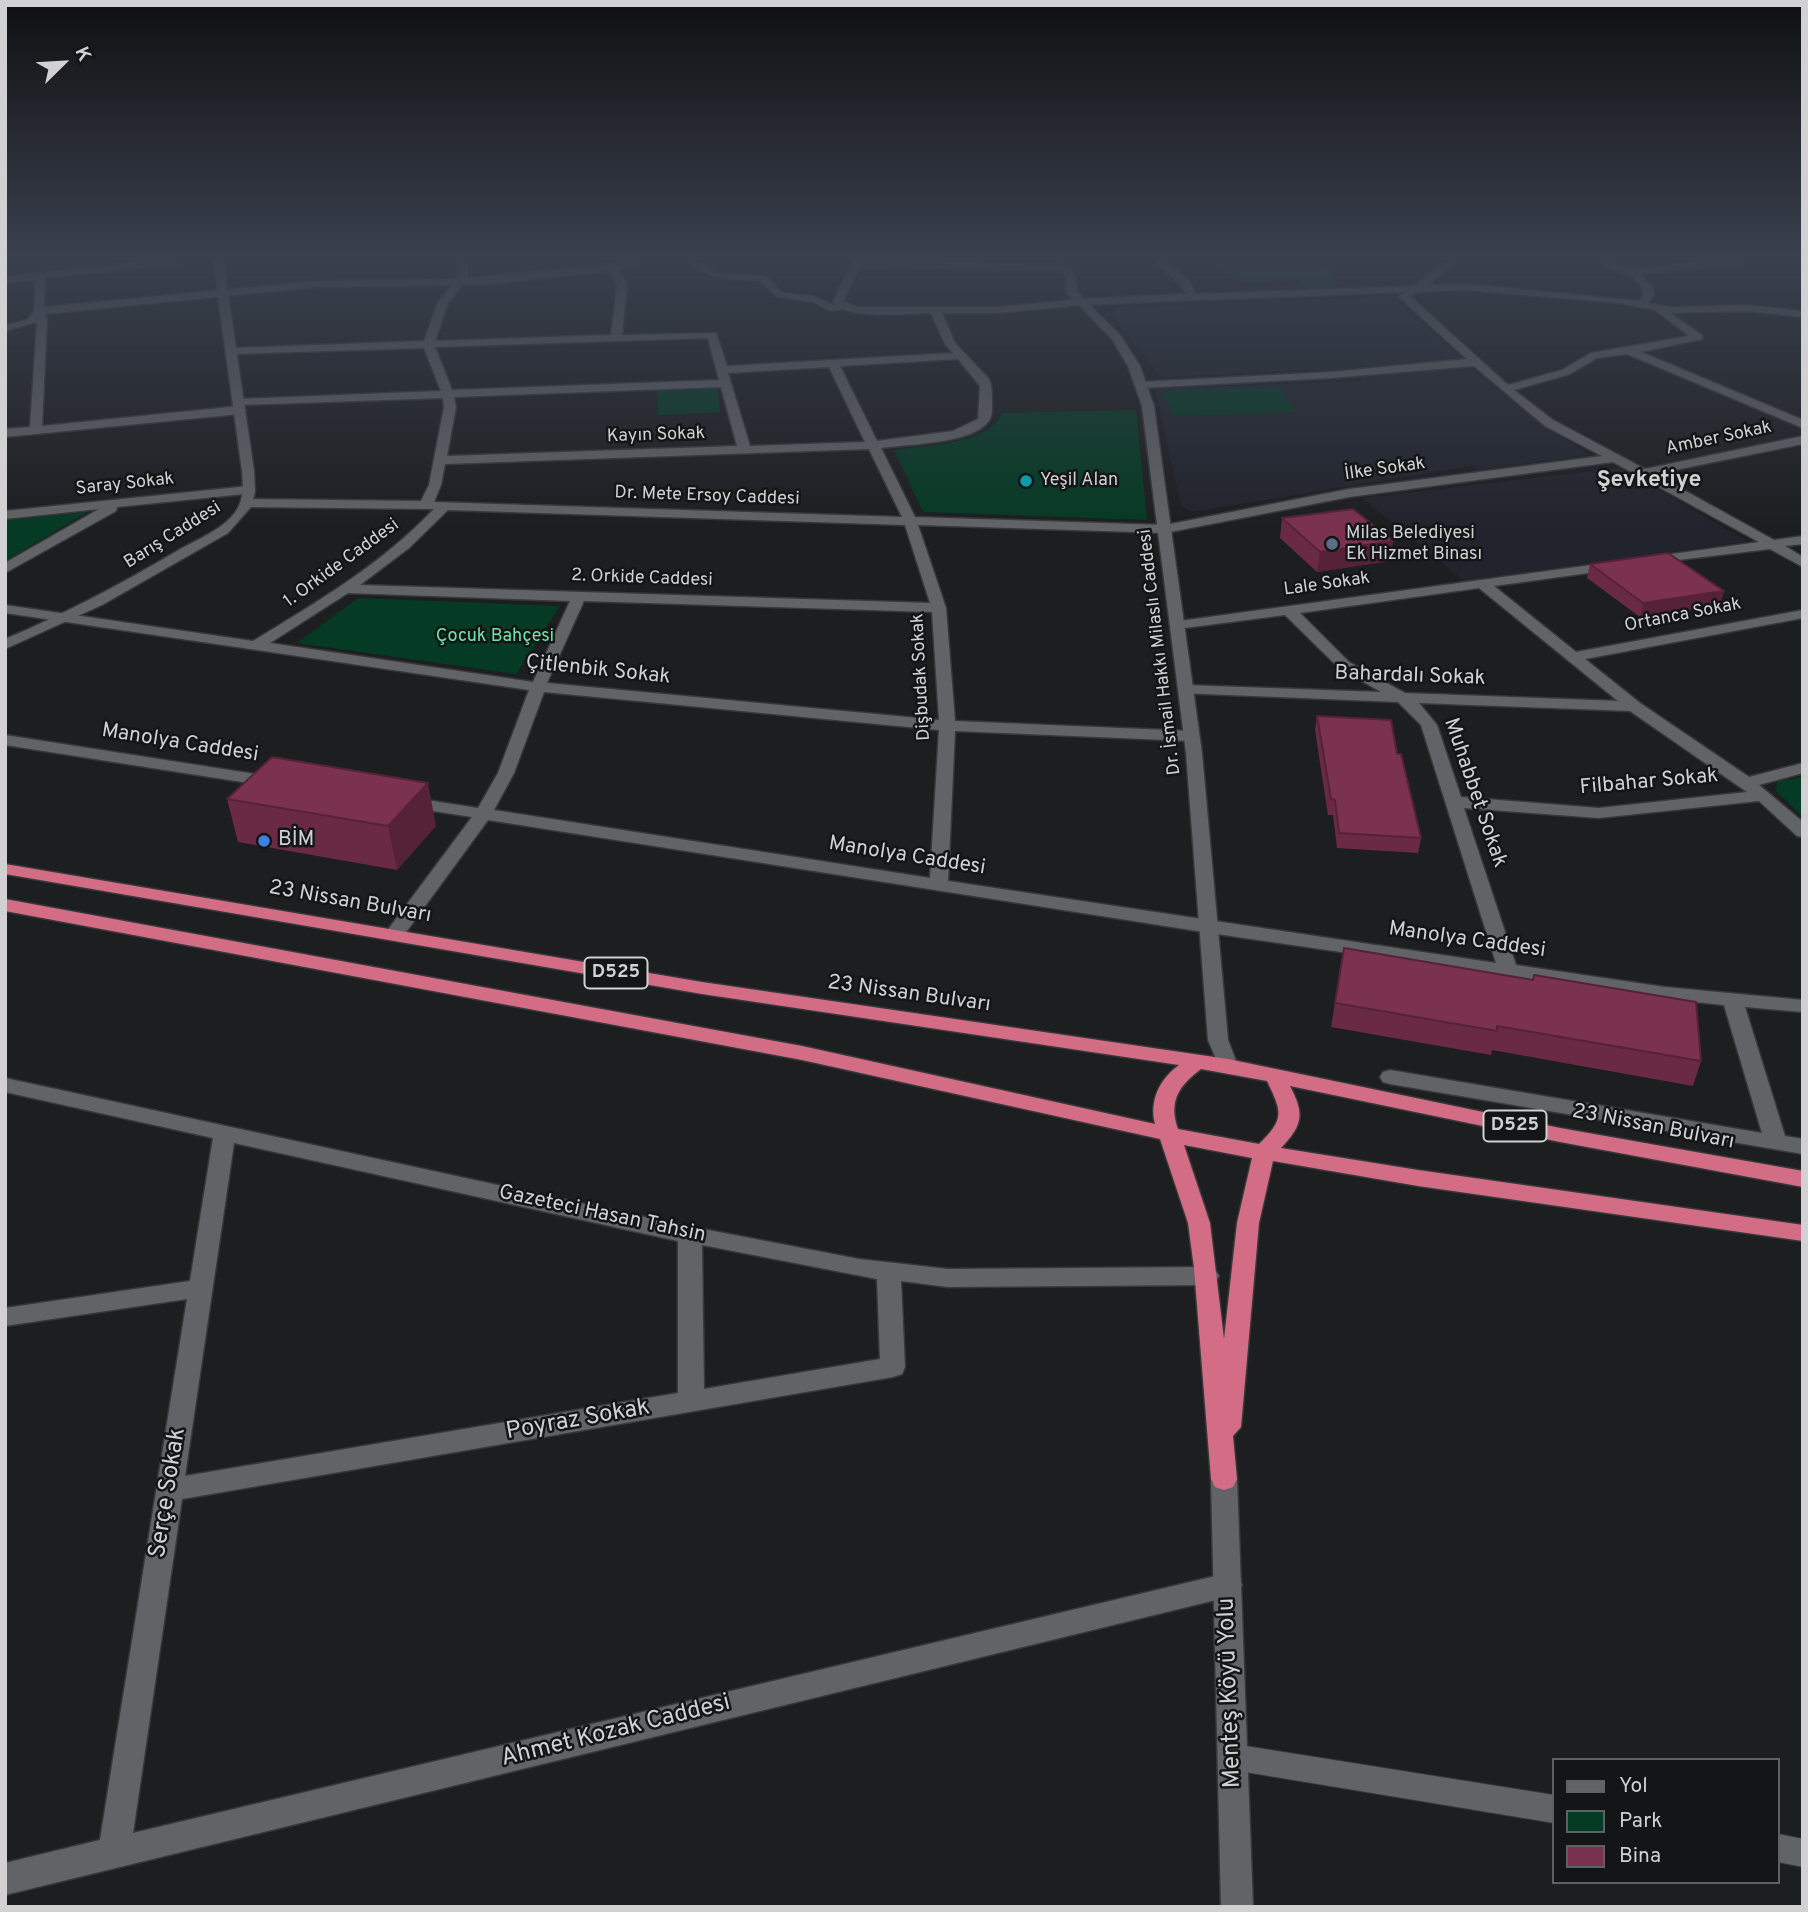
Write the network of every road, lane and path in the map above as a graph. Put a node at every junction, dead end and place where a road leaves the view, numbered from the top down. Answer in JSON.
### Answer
{"nodes":[{"id":1,"x":40,"y":349,"type":"edge"},
{"id":2,"x":282,"y":349,"type":"edge"},
{"id":3,"x":430,"y":349,"type":"edge"},
{"id":4,"x":716,"y":349,"type":"edge"},
{"id":5,"x":956,"y":349,"type":"edge"},
{"id":6,"x":1123,"y":349,"type":"edge"},
{"id":7,"x":1462,"y":349,"type":"edge"},
{"id":8,"x":1639,"y":349,"type":"edge"},
{"id":9,"x":232,"y":351,"type":"joint"},
{"id":10,"x":1630,"y":351,"type":"junction"},
{"id":11,"x":961,"y":356,"type":"junction"},
{"id":12,"x":1476,"y":362,"type":"junction"},
{"id":13,"x":833,"y":363,"type":"junction"},
{"id":14,"x":722,"y":370,"type":"junction"},
{"id":15,"x":726,"y":383,"type":"junction"},
{"id":16,"x":1142,"y":385,"type":"junction"},
{"id":17,"x":1507,"y":389,"type":"junction"},
{"id":18,"x":448,"y":394,"type":"junction"},
{"id":19,"x":240,"y":406,"type":"junction"},
{"id":20,"x":1803,"y":424,"type":"edge"},
{"id":21,"x":36,"y":430,"type":"junction"},
{"id":22,"x":5,"y":433,"type":"edge"},
{"id":23,"x":1803,"y":440,"type":"edge"},
{"id":24,"x":873,"y":445,"type":"junction"},
{"id":25,"x":745,"y":451,"type":"junction"},
{"id":26,"x":1612,"y":458,"type":"junction"},
{"id":27,"x":440,"y":460,"type":"junction"},
{"id":28,"x":1642,"y":473,"type":"junction"},
{"id":29,"x":248,"y":496,"type":"junction"},
{"id":30,"x":117,"y":503,"type":"junction"},
{"id":31,"x":425,"y":506,"type":"junction"},
{"id":32,"x":444,"y":506,"type":"junction"},
{"id":33,"x":5,"y":515,"type":"edge"},
{"id":34,"x":910,"y":520,"type":"junction"},
{"id":35,"x":1165,"y":529,"type":"junction"},
{"id":36,"x":1803,"y":540,"type":"edge"},
{"id":37,"x":1774,"y":545,"type":"junction"},
{"id":38,"x":1803,"y":563,"type":"edge"},
{"id":39,"x":5,"y":569,"type":"edge"},
{"id":40,"x":1482,"y":584,"type":"junction"},
{"id":41,"x":343,"y":589,"type":"junction"},
{"id":42,"x":579,"y":597,"type":"junction"},
{"id":43,"x":939,"y":608,"type":"junction"},
{"id":44,"x":5,"y":609,"type":"edge"},
{"id":45,"x":1289,"y":610,"type":"junction"},
{"id":46,"x":1803,"y":614,"type":"edge"},
{"id":47,"x":69,"y":618,"type":"junction"},
{"id":48,"x":1177,"y":625,"type":"junction"},
{"id":49,"x":5,"y":645,"type":"edge"},
{"id":50,"x":257,"y":645,"type":"junction"},
{"id":51,"x":1571,"y":657,"type":"junction"},
{"id":52,"x":538,"y":687,"type":"junction"},
{"id":53,"x":1186,"y":690,"type":"junction"},
{"id":54,"x":1403,"y":698,"type":"junction"},
{"id":55,"x":1634,"y":706,"type":"junction"},
{"id":56,"x":947,"y":726,"type":"junction"},
{"id":57,"x":1191,"y":736,"type":"junction"},
{"id":58,"x":5,"y":740,"type":"edge"},
{"id":59,"x":1803,"y":768,"type":"edge"},
{"id":60,"x":1746,"y":783,"type":"junction"},
{"id":61,"x":292,"y":785,"type":"edge"},
{"id":62,"x":1763,"y":794,"type":"junction"},
{"id":63,"x":387,"y":799,"type":"edge"},
{"id":64,"x":1454,"y":802,"type":"junction"},
{"id":65,"x":483,"y":814,"type":"junction"},
{"id":66,"x":1803,"y":831,"type":"edge"},
{"id":67,"x":5,"y":869,"type":"edge"},
{"id":68,"x":939,"y":885,"type":"junction"},
{"id":69,"x":5,"y":905,"type":"edge"},
{"id":70,"x":1210,"y":927,"type":"junction"},
{"id":71,"x":394,"y":935,"type":"junction"},
{"id":72,"x":1508,"y":970,"type":"junction"},
{"id":73,"x":1733,"y":1001,"type":"junction"},
{"id":74,"x":1803,"y":1006,"type":"edge"},
{"id":75,"x":1198,"y":1061,"type":"junction"},
{"id":76,"x":1228,"y":1066,"type":"junction"},
{"id":77,"x":1275,"y":1076,"type":"junction"},
{"id":78,"x":1390,"y":1077,"type":"dead end"},
{"id":79,"x":5,"y":1085,"type":"edge"},
{"id":80,"x":225,"y":1133,"type":"junction"},
{"id":81,"x":1169,"y":1134,"type":"junction"},
{"id":82,"x":1776,"y":1143,"type":"junction"},
{"id":83,"x":1803,"y":1147,"type":"edge"},
{"id":84,"x":1264,"y":1152,"type":"junction"},
{"id":85,"x":1803,"y":1179,"type":"edge"},
{"id":86,"x":1803,"y":1233,"type":"edge"},
{"id":87,"x":690,"y":1234,"type":"junction"},
{"id":88,"x":889,"y":1272,"type":"junction"},
{"id":89,"x":1207,"y":1276,"type":"junction"},
{"id":90,"x":201,"y":1288,"type":"junction"},
{"id":91,"x":5,"y":1317,"type":"edge"},
{"id":92,"x":691,"y":1402,"type":"junction"},
{"id":93,"x":1224,"y":1479,"type":"junction"},
{"id":94,"x":170,"y":1490,"type":"junction"},
{"id":95,"x":1228,"y":1585,"type":"junction"},
{"id":96,"x":1233,"y":1757,"type":"junction"},
{"id":97,"x":1552,"y":1809,"type":"edge"},
{"id":98,"x":1780,"y":1848,"type":"edge"},
{"id":99,"x":114,"y":1853,"type":"junction"},
{"id":100,"x":1803,"y":1853,"type":"edge"},
{"id":101,"x":5,"y":1879,"type":"edge"},
{"id":102,"x":1237,"y":1907,"type":"edge"}],
"edges":[{"from":1,"to":21,"type":"street"},
{"from":2,"to":9,"type":"street"},
{"from":3,"to":18,"type":"street"},
{"from":4,"to":14,"type":"street"},
{"from":5,"to":11,"type":"street"},
{"from":6,"to":16,"type":"street","name":"Dr. İsmail Hakkı Milaslı Caddesi"},
{"from":7,"to":12,"type":"street"},
{"from":8,"to":10,"type":"street"},
{"from":9,"to":19,"type":"street"},
{"from":10,"to":17,"type":"street"},
{"from":10,"to":20,"type":"street"},
{"from":11,"to":13,"type":"street"},
{"from":11,"to":24,"type":"street","name":"Kayın Sokak"},
{"from":12,"to":16,"type":"street"},
{"from":12,"to":17,"type":"street"},
{"from":13,"to":14,"type":"street"},
{"from":13,"to":24,"type":"street","name":"Dişbudak Sokak"},
{"from":14,"to":15,"type":"street"},
{"from":15,"to":18,"type":"street"},
{"from":15,"to":25,"type":"street"},
{"from":16,"to":35,"type":"street","name":"Dr. İsmail Hakkı Milaslı Caddesi"},
{"from":17,"to":26,"type":"street"},
{"from":18,"to":19,"type":"street"},
{"from":18,"to":27,"type":"street"},
{"from":19,"to":21,"type":"street"},
{"from":19,"to":29,"type":"street"},
{"from":21,"to":22,"type":"street"},
{"from":23,"to":28,"type":"street","name":"Amber Sokak"},
{"from":24,"to":25,"type":"street","name":"Kayın Sokak"},
{"from":24,"to":34,"type":"street","name":"Dişbudak Sokak"},
{"from":25,"to":27,"type":"street","name":"Kayın Sokak"},
{"from":26,"to":28,"type":"street"},
{"from":26,"to":35,"type":"street","name":"İlke Sokak"},
{"from":27,"to":31,"type":"street"},
{"from":28,"to":37,"type":"street"},
{"from":29,"to":30,"type":"street","name":"Saray Sokak"},
{"from":29,"to":31,"type":"street","name":"Dr. Mete Ersoy Caddesi"},
{"from":29,"to":47,"type":"street","name":"Barış Caddesi"},
{"from":30,"to":33,"type":"street","name":"Saray Sokak"},
{"from":30,"to":39,"type":"street"},
{"from":31,"to":32,"type":"street","name":"Dr. Mete Ersoy Caddesi"},
{"from":32,"to":34,"type":"street","name":"Dr. Mete Ersoy Caddesi"},
{"from":32,"to":41,"type":"street","name":"1. Orkide Caddesi"},
{"from":34,"to":35,"type":"street","name":"Dr. Mete Ersoy Caddesi"},
{"from":34,"to":43,"type":"street","name":"Dişbudak Sokak"},
{"from":35,"to":48,"type":"street","name":"Dr. İsmail Hakkı Milaslı Caddesi"},
{"from":36,"to":37,"type":"street"},
{"from":37,"to":38,"type":"street"},
{"from":37,"to":40,"type":"street","name":"Lale Sokak"},
{"from":40,"to":45,"type":"street","name":"Lale Sokak"},
{"from":40,"to":51,"type":"street"},
{"from":41,"to":42,"type":"street","name":"2. Orkide Caddesi"},
{"from":41,"to":50,"type":"street","name":"1. Orkide Caddesi"},
{"from":42,"to":43,"type":"street","name":"2. Orkide Caddesi"},
{"from":42,"to":52,"type":"street"},
{"from":43,"to":56,"type":"street","name":"Dişbudak Sokak"},
{"from":44,"to":47,"type":"street","name":"Çitlenbik Sokak"},
{"from":45,"to":48,"type":"street","name":"Lale Sokak"},
{"from":45,"to":54,"type":"street","name":"Muhabbet Sokak"},
{"from":46,"to":51,"type":"street","name":"Ortanca Sokak"},
{"from":47,"to":49,"type":"street","name":"Barış Caddesi"},
{"from":47,"to":50,"type":"street","name":"Çitlenbik Sokak"},
{"from":48,"to":53,"type":"street","name":"Dr. İsmail Hakkı Milaslı Caddesi"},
{"from":50,"to":52,"type":"street","name":"Çitlenbik Sokak"},
{"from":51,"to":55,"type":"street"},
{"from":52,"to":56,"type":"street","name":"Çitlenbik Sokak"},
{"from":52,"to":65,"type":"street"},
{"from":53,"to":54,"type":"street","name":"Bahardalı Sokak"},
{"from":53,"to":57,"type":"street","name":"Dr. İsmail Hakkı Milaslı Caddesi"},
{"from":54,"to":55,"type":"street","name":"Bahardalı Sokak"},
{"from":54,"to":64,"type":"street","name":"Muhabbet Sokak"},
{"from":55,"to":60,"type":"street"},
{"from":56,"to":57,"type":"street","name":"Çitlenbik Sokak"},
{"from":56,"to":68,"type":"street","name":"Dişbudak Sokak"},
{"from":57,"to":70,"type":"street","name":"Dr. İsmail Hakkı Milaslı Caddesi"},
{"from":58,"to":61,"type":"street","name":"Manolya Caddesi"},
{"from":59,"to":60,"type":"street","name":"Filbahar Sokak"},
{"from":60,"to":62,"type":"street"},
{"from":62,"to":64,"type":"street","name":"Filbahar Sokak"},
{"from":62,"to":66,"type":"street"},
{"from":63,"to":65,"type":"street","name":"Manolya Caddesi"},
{"from":64,"to":72,"type":"street","name":"Muhabbet Sokak"},
{"from":65,"to":68,"type":"street","name":"Manolya Caddesi"},
{"from":65,"to":71,"type":"street"},
{"from":67,"to":71,"type":"highway","name":"23 Nissan Bulvarı","number":"D525"},
{"from":68,"to":70,"type":"street","name":"Manolya Caddesi"},
{"from":69,"to":81,"type":"highway","number":"D525"},
{"from":70,"to":72,"type":"street","name":"Manolya Caddesi"},
{"from":70,"to":76,"type":"street","name":"Dr. İsmail Hakkı Milaslı Caddesi"},
{"from":71,"to":75,"type":"highway","name":"23 Nissan Bulvarı","number":"D525"},
{"from":72,"to":73,"type":"street","name":"Manolya Caddesi"},
{"from":73,"to":74,"type":"street","name":"Manolya Caddesi"},
{"from":73,"to":82,"type":"street"},
{"from":75,"to":76,"type":"highway","name":"23 Nissan Bulvarı","number":"D525"},
{"from":75,"to":81,"type":"highway"},
{"from":76,"to":77,"type":"highway","name":"23 Nissan Bulvarı","number":"D525"},
{"from":77,"to":84,"type":"highway"},
{"from":77,"to":85,"type":"highway","name":"23 Nissan Bulvarı","number":"D525"},
{"from":78,"to":82,"type":"street"},
{"from":79,"to":80,"type":"street","name":"Gazeteci Hasan Tahsin"},
{"from":80,"to":87,"type":"street","name":"Gazeteci Hasan Tahsin"},
{"from":80,"to":90,"type":"street","name":"Serçe Sokak"},
{"from":81,"to":84,"type":"highway","number":"D525"},
{"from":81,"to":89,"type":"highway"},
{"from":82,"to":83,"type":"street"},
{"from":84,"to":86,"type":"highway","number":"D525"},
{"from":84,"to":93,"type":"highway"},
{"from":87,"to":88,"type":"street","name":"Gazeteci Hasan Tahsin"},
{"from":87,"to":92,"type":"street"},
{"from":88,"to":89,"type":"street","name":"Gazeteci Hasan Tahsin"},
{"from":88,"to":92,"type":"street","name":"Poyraz Sokak"},
{"from":89,"to":93,"type":"highway"},
{"from":90,"to":91,"type":"street"},
{"from":90,"to":94,"type":"street","name":"Serçe Sokak"},
{"from":92,"to":94,"type":"street","name":"Poyraz Sokak"},
{"from":93,"to":95,"type":"street","name":"Menteş Köyü Yolu"},
{"from":94,"to":99,"type":"street","name":"Serçe Sokak"},
{"from":95,"to":96,"type":"street","name":"Menteş Köyü Yolu"},
{"from":95,"to":99,"type":"street","name":"Ahmet Kozak Caddesi"},
{"from":96,"to":97,"type":"lane"},
{"from":96,"to":102,"type":"street","name":"Menteş Köyü Yolu"},
{"from":98,"to":100,"type":"lane"},
{"from":99,"to":101,"type":"street","name":"Ahmet Kozak Caddesi"}]}
